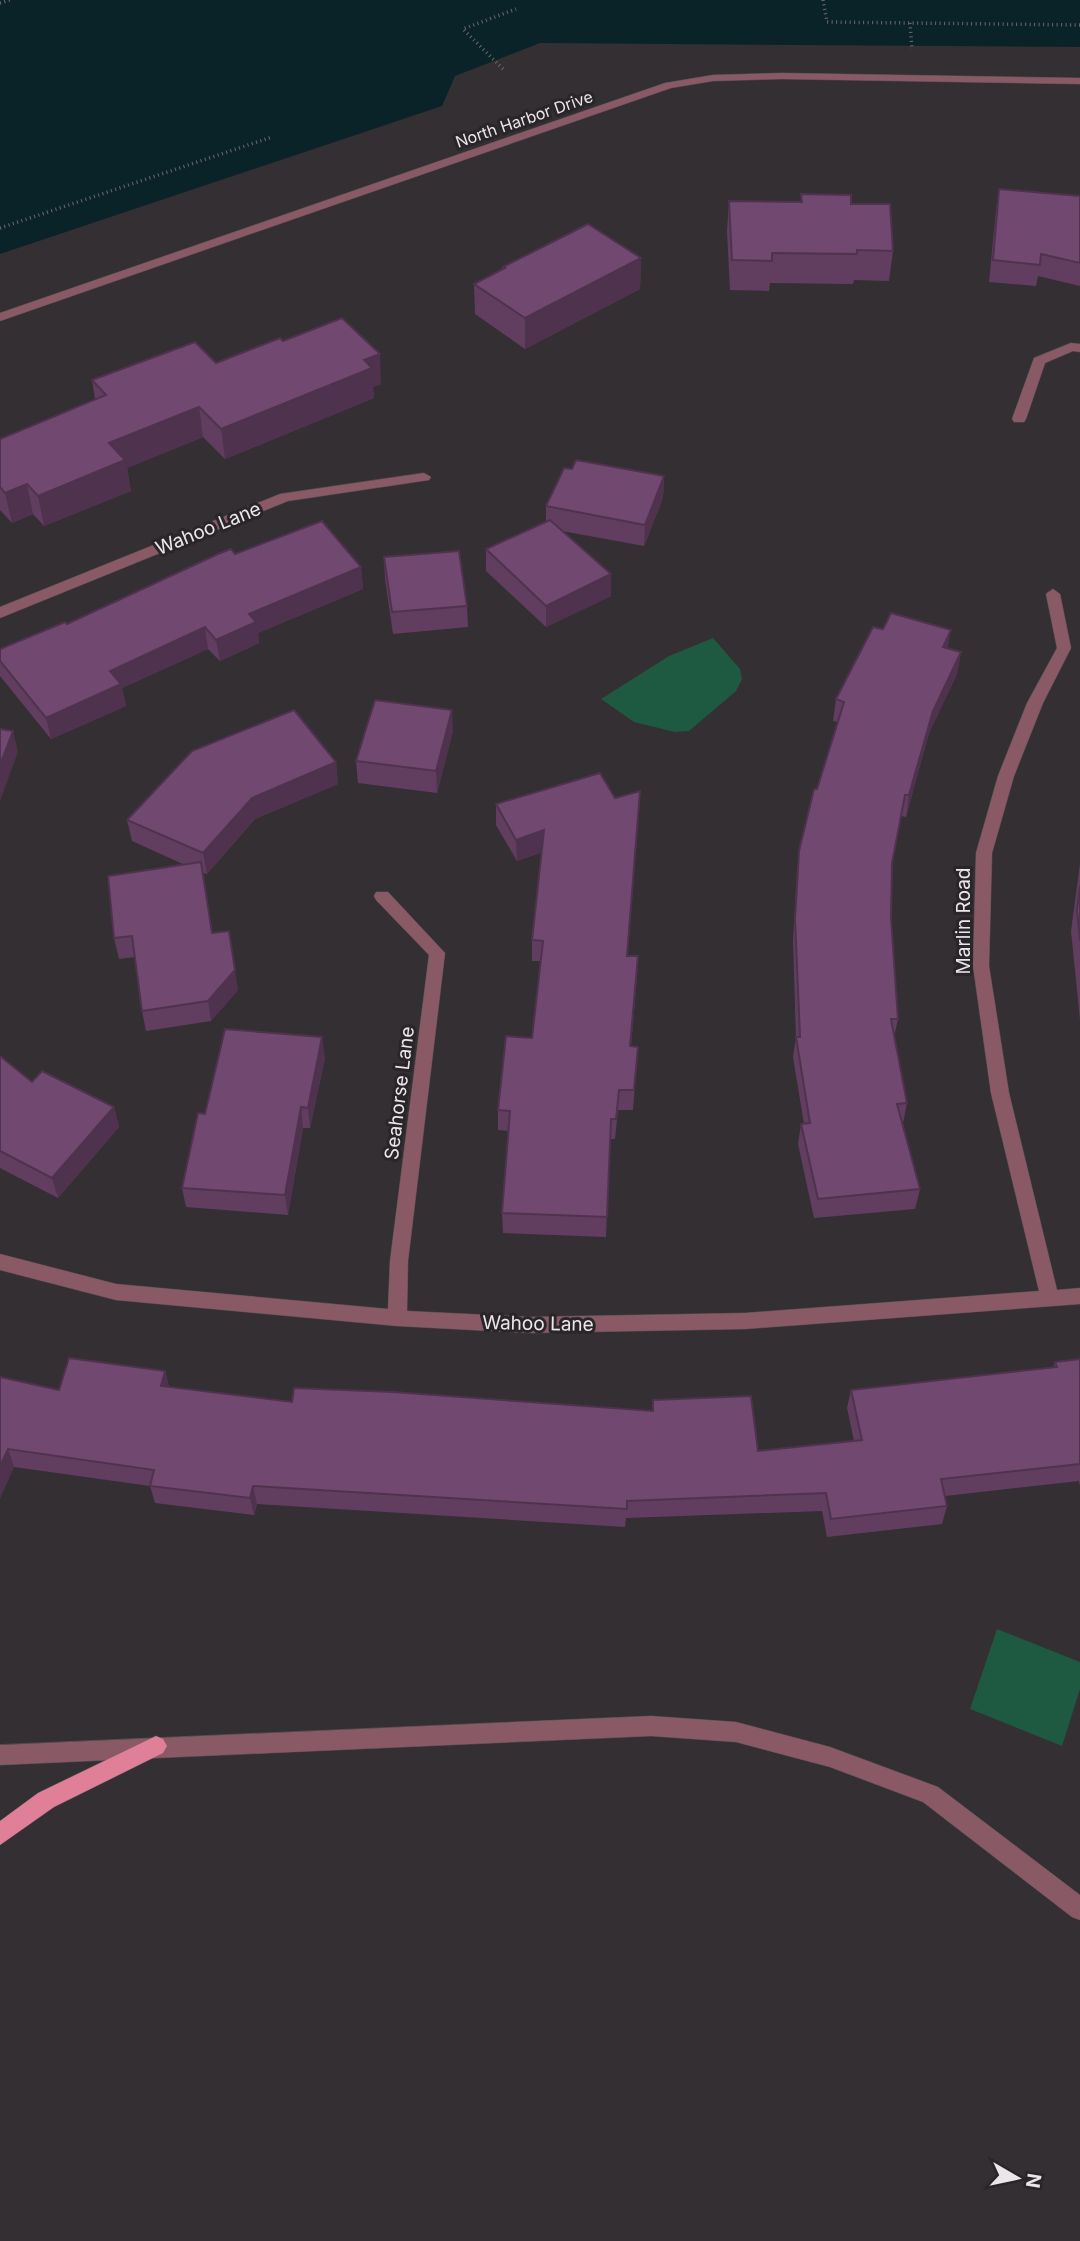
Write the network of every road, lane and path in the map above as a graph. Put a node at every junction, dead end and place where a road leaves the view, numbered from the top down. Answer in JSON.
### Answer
{"nodes":[{"id":1,"x":10,"y":0,"type":"edge"},
{"id":2,"x":823,"y":0,"type":"edge"},
{"id":3,"x":0,"y":4,"type":"edge"},
{"id":4,"x":516,"y":9,"type":"dead end"},
{"id":5,"x":910,"y":23,"type":"junction"},
{"id":6,"x":1080,"y":25,"type":"edge"},
{"id":7,"x":912,"y":61,"type":"dead end"},
{"id":8,"x":503,"y":69,"type":"dead end"},
{"id":9,"x":1080,"y":81,"type":"edge"},
{"id":10,"x":272,"y":137,"type":"dead end"},
{"id":11,"x":0,"y":228,"type":"edge"},
{"id":12,"x":0,"y":317,"type":"edge"},
{"id":13,"x":1080,"y":348,"type":"edge"},
{"id":14,"x":1019,"y":419,"type":"dead end"},
{"id":15,"x":424,"y":477,"type":"dead end"},
{"id":16,"x":1054,"y":594,"type":"dead end"},
{"id":17,"x":0,"y":613,"type":"edge"},
{"id":18,"x":382,"y":895,"type":"dead end"},
{"id":19,"x":0,"y":1262,"type":"edge"},
{"id":20,"x":1080,"y":1296,"type":"edge"},
{"id":21,"x":1050,"y":1299,"type":"junction"},
{"id":22,"x":397,"y":1318,"type":"junction"},
{"id":23,"x":156,"y":1746,"type":"junction"},
{"id":24,"x":0,"y":1755,"type":"edge"},
{"id":25,"x":0,"y":1834,"type":"edge"},
{"id":26,"x":1080,"y":1909,"type":"edge"}],
"edges":[{"from":1,"to":3,"type":"path"},
{"from":2,"to":5,"type":"path"},
{"from":4,"to":8,"type":"path"},
{"from":5,"to":6,"type":"path"},
{"from":5,"to":7,"type":"path"},
{"from":9,"to":12,"type":"street","name":"North Harbor Drive"},
{"from":10,"to":11,"type":"path"},
{"from":13,"to":14,"type":"street"},
{"from":15,"to":17,"type":"street","name":"Wahoo Lane"},
{"from":16,"to":21,"type":"street","name":"Marlin Road"},
{"from":18,"to":22,"type":"street","name":"Seahorse Lane"},
{"from":19,"to":22,"type":"street","name":"Wahoo Lane"},
{"from":20,"to":21,"type":"street","name":"Wahoo Lane"},
{"from":21,"to":22,"type":"street","name":"Wahoo Lane"},
{"from":23,"to":24,"type":"street"},
{"from":23,"to":25,"type":"main road"},
{"from":23,"to":26,"type":"street"}]}
